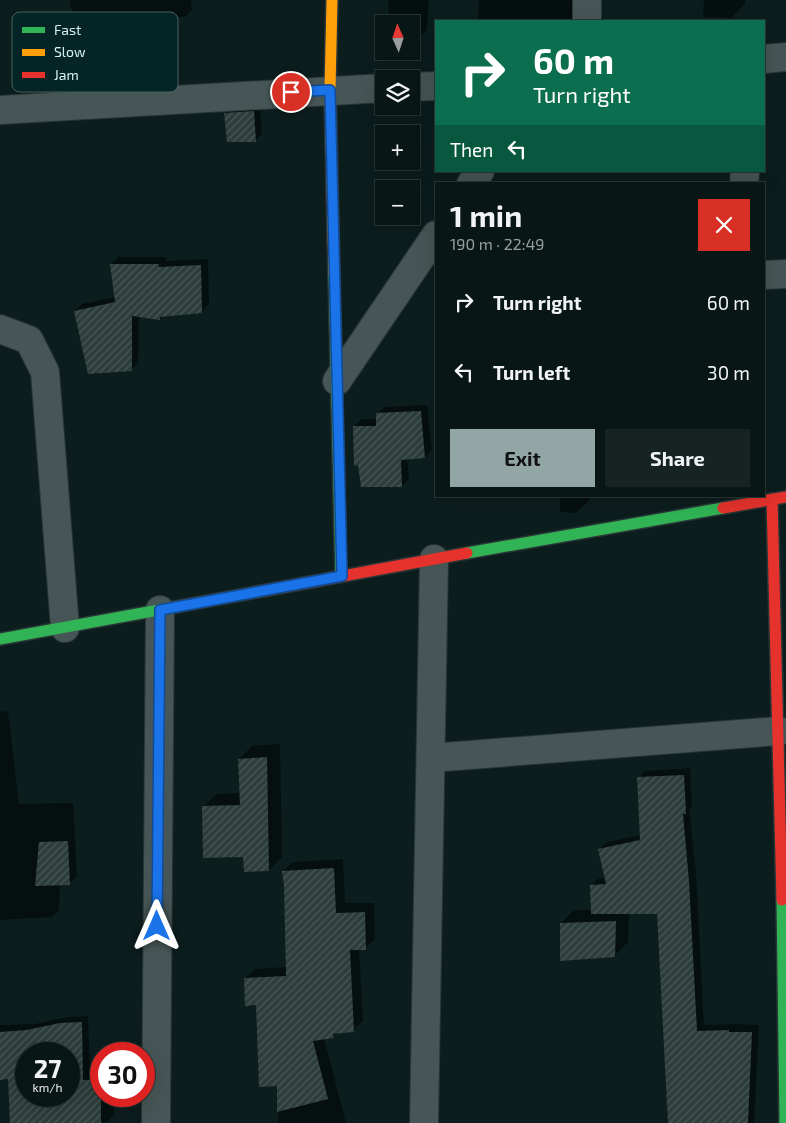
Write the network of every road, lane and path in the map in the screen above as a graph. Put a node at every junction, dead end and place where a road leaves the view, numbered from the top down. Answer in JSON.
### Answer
{"nodes":[{"id":1,"x":332,"y":0,"type":"edge"},
{"id":2,"x":587,"y":0,"type":"edge"},
{"id":3,"x":586,"y":20,"type":"edge"},
{"id":4,"x":786,"y":57,"type":"edge"},
{"id":5,"x":765,"y":59,"type":"edge"},
{"id":6,"x":435,"y":86,"type":"edge"},
{"id":7,"x":420,"y":87,"type":"edge"},
{"id":8,"x":375,"y":88,"type":"edge"},
{"id":9,"x":330,"y":90,"type":"junction"},
{"id":10,"x":0,"y":110,"type":"edge"},
{"id":11,"x":435,"y":236,"type":"edge"},
{"id":12,"x":786,"y":274,"type":"edge"},
{"id":13,"x":765,"y":275,"type":"edge"},
{"id":14,"x":0,"y":329,"type":"edge"},
{"id":15,"x":337,"y":381,"type":"junction"},
{"id":16,"x":786,"y":497,"type":"edge"},
{"id":17,"x":772,"y":499,"type":"junction"},
{"id":18,"x":710,"y":503,"type":"edge"},
{"id":19,"x":434,"y":559,"type":"junction"},
{"id":20,"x":342,"y":576,"type":"junction"},
{"id":21,"x":160,"y":610,"type":"junction"},
{"id":22,"x":65,"y":628,"type":"junction"},
{"id":23,"x":0,"y":639,"type":"edge"},
{"id":24,"x":779,"y":731,"type":"junction"},
{"id":25,"x":430,"y":758,"type":"junction"},
{"id":26,"x":156,"y":1123,"type":"edge"},
{"id":27,"x":424,"y":1123,"type":"edge"},
{"id":28,"x":785,"y":1123,"type":"edge"}],
"edges":[{"from":1,"to":9,"type":"street"},
{"from":2,"to":3,"type":"street"},
{"from":4,"to":5,"type":"street"},
{"from":6,"to":7,"type":"street"},
{"from":8,"to":9,"type":"street"},
{"from":9,"to":10,"type":"street"},
{"from":9,"to":15,"type":"street"},
{"from":11,"to":15,"type":"street"},
{"from":12,"to":13,"type":"street"},
{"from":14,"to":22,"type":"street"},
{"from":15,"to":20,"type":"street"},
{"from":16,"to":17,"type":"street"},
{"from":17,"to":18,"type":"street"},
{"from":17,"to":24,"type":"street"},
{"from":18,"to":19,"type":"street"},
{"from":19,"to":20,"type":"street"},
{"from":19,"to":25,"type":"street"},
{"from":20,"to":21,"type":"street"},
{"from":21,"to":22,"type":"street"},
{"from":21,"to":26,"type":"street"},
{"from":22,"to":23,"type":"street"},
{"from":24,"to":25,"type":"street"},
{"from":24,"to":28,"type":"street"},
{"from":25,"to":27,"type":"street"}]}
